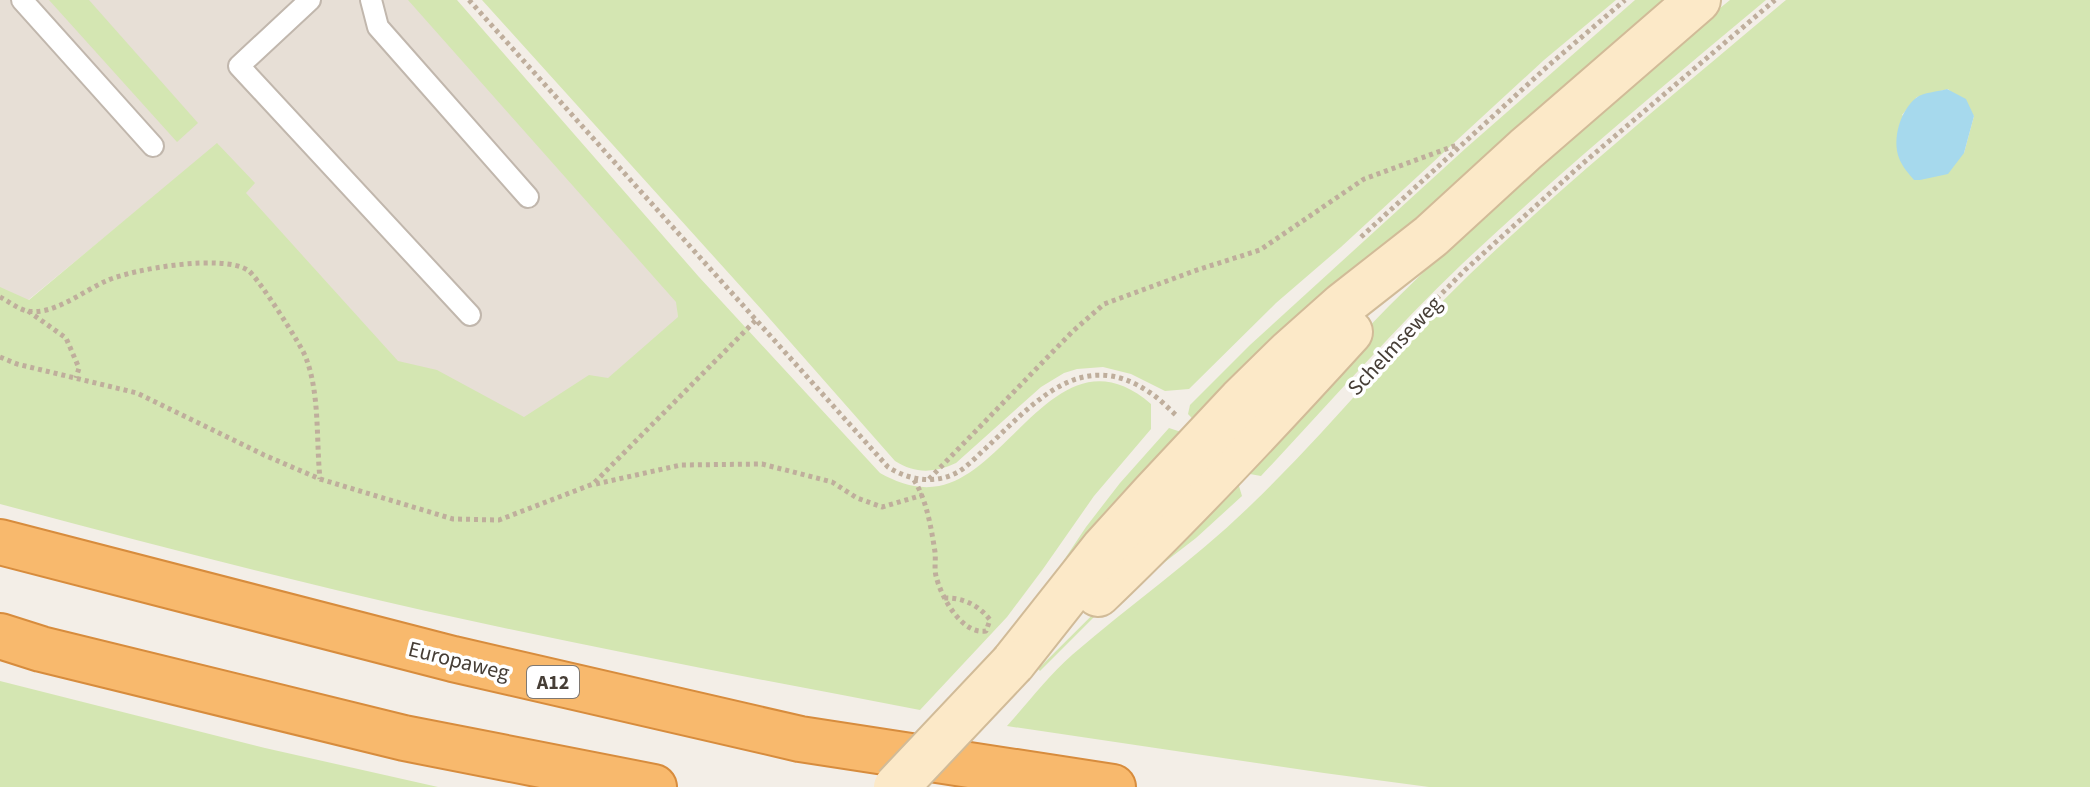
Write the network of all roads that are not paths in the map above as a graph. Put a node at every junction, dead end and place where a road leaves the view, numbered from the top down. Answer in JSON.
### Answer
{"nodes":[{"id":1,"x":22,"y":0,"type":"edge"},
{"id":2,"x":310,"y":0,"type":"edge"},
{"id":3,"x":371,"y":0,"type":"edge"},
{"id":4,"x":1698,"y":0,"type":"edge"},
{"id":5,"x":153,"y":146,"type":"dead end"},
{"id":6,"x":528,"y":197,"type":"dead end"},
{"id":7,"x":470,"y":315,"type":"dead end"},
{"id":8,"x":0,"y":542,"type":"edge"},
{"id":9,"x":0,"y":636,"type":"edge"},
{"id":10,"x":654,"y":787,"type":"edge"},
{"id":11,"x":896,"y":787,"type":"edge"},
{"id":12,"x":1113,"y":787,"type":"edge"}],
"edges":[{"from":1,"to":5,"type":"lane"},
{"from":2,"to":7,"type":"lane"},
{"from":3,"to":6,"type":"lane"},
{"from":4,"to":11,"type":"main road","bridge":true},
{"from":8,"to":12,"type":"highway","name":"Europaweg","number":"A12"},
{"from":9,"to":10,"type":"highway"}]}
